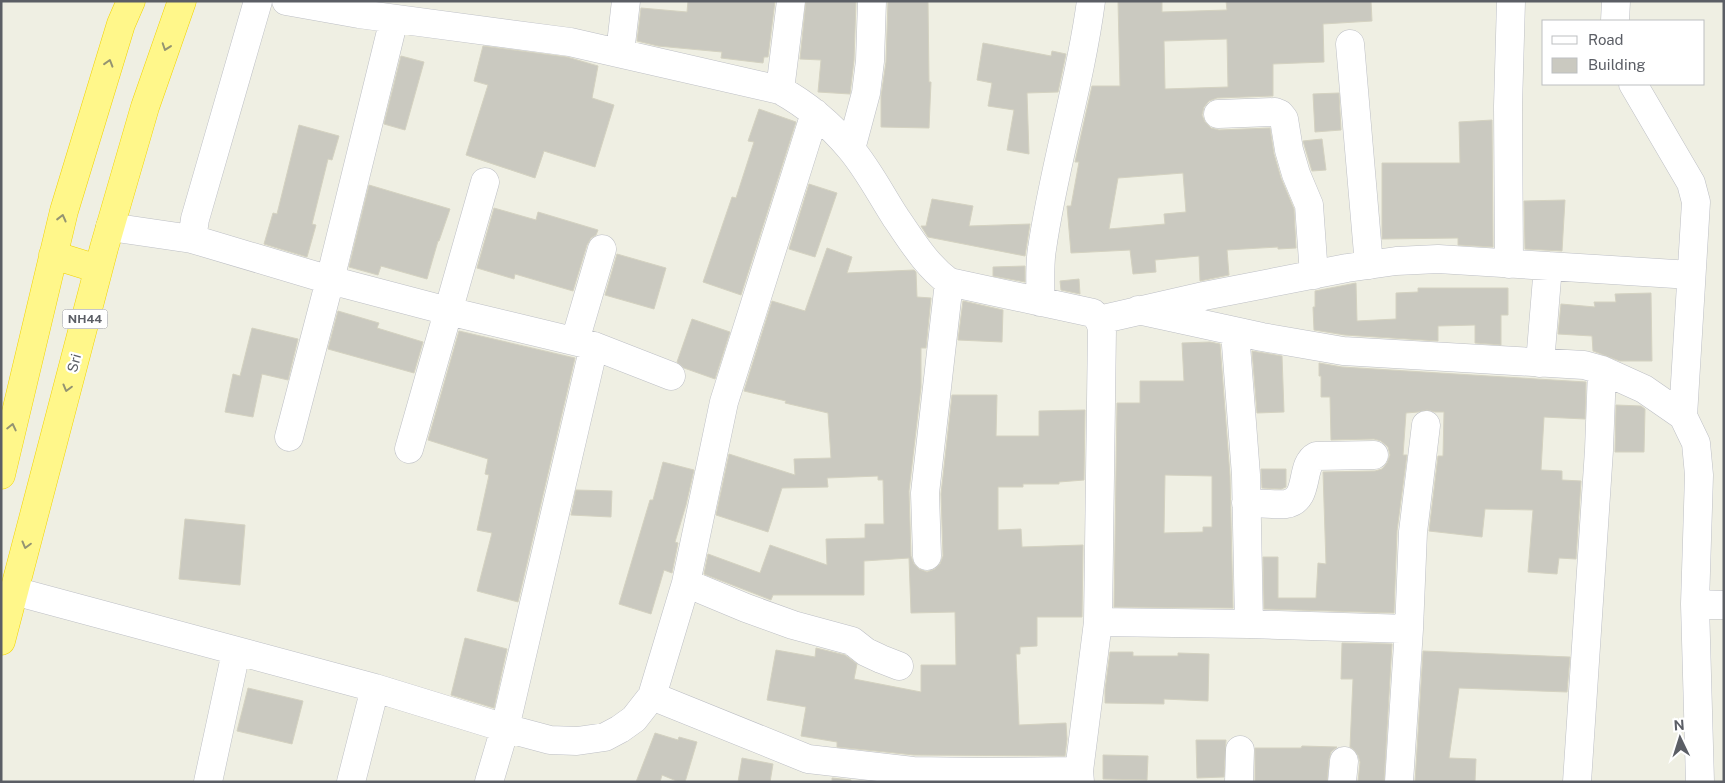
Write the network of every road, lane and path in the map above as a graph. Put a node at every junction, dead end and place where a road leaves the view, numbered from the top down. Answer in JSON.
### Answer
{"nodes":[{"id":1,"x":131,"y":1,"type":"edge"},
{"id":2,"x":182,"y":1,"type":"edge"},
{"id":3,"x":258,"y":1,"type":"edge"},
{"id":4,"x":286,"y":1,"type":"edge"},
{"id":5,"x":626,"y":1,"type":"edge"},
{"id":6,"x":791,"y":1,"type":"edge"},
{"id":7,"x":872,"y":1,"type":"edge"},
{"id":8,"x":1091,"y":1,"type":"edge"},
{"id":9,"x":1511,"y":1,"type":"edge"},
{"id":10,"x":1616,"y":1,"type":"edge"},
{"id":11,"x":394,"y":19,"type":"junction"},
{"id":12,"x":1616,"y":20,"type":"edge"},
{"id":13,"x":1350,"y":44,"type":"dead end"},
{"id":14,"x":620,"y":53,"type":"junction"},
{"id":15,"x":1635,"y":85,"type":"edge"},
{"id":16,"x":780,"y":90,"type":"junction"},
{"id":17,"x":815,"y":113,"type":"junction"},
{"id":18,"x":1218,"y":114,"type":"dead end"},
{"id":19,"x":851,"y":149,"type":"junction"},
{"id":20,"x":485,"y":182,"type":"dead end"},
{"id":21,"x":110,"y":227,"type":"junction"},
{"id":22,"x":192,"y":239,"type":"junction"},
{"id":23,"x":602,"y":249,"type":"dead end"},
{"id":24,"x":53,"y":255,"type":"junction"},
{"id":25,"x":1509,"y":264,"type":"junction"},
{"id":26,"x":1370,"y":265,"type":"junction"},
{"id":27,"x":1548,"y":266,"type":"junction"},
{"id":28,"x":98,"y":269,"type":"junction"},
{"id":29,"x":1314,"y":275,"type":"junction"},
{"id":30,"x":1691,"y":275,"type":"junction"},
{"id":31,"x":330,"y":280,"type":"junction"},
{"id":32,"x":949,"y":282,"type":"junction"},
{"id":33,"x":1040,"y":302,"type":"junction"},
{"id":34,"x":1138,"y":310,"type":"junction"},
{"id":35,"x":448,"y":311,"type":"junction"},
{"id":36,"x":1099,"y":320,"type":"junction"},
{"id":37,"x":1235,"y":332,"type":"junction"},
{"id":38,"x":585,"y":344,"type":"junction"},
{"id":39,"x":1540,"y":363,"type":"junction"},
{"id":40,"x":1602,"y":370,"type":"junction"},
{"id":41,"x":672,"y":376,"type":"dead end"},
{"id":42,"x":1683,"y":416,"type":"junction"},
{"id":43,"x":1426,"y":424,"type":"dead end"},
{"id":44,"x":289,"y":437,"type":"dead end"},
{"id":45,"x":409,"y":449,"type":"dead end"},
{"id":46,"x":1374,"y":455,"type":"dead end"},
{"id":47,"x":1,"y":475,"type":"edge"},
{"id":48,"x":1246,"y":503,"type":"junction"},
{"id":49,"x":927,"y":556,"type":"dead end"},
{"id":50,"x":686,"y":583,"type":"junction"},
{"id":51,"x":14,"y":591,"type":"junction"},
{"id":52,"x":1696,"y":604,"type":"junction"},
{"id":53,"x":1724,"y":605,"type":"edge"},
{"id":54,"x":1098,"y":622,"type":"junction"},
{"id":55,"x":1249,"y":624,"type":"junction"},
{"id":56,"x":1409,"y":629,"type":"junction"},
{"id":57,"x":1,"y":641,"type":"edge"},
{"id":58,"x":236,"y":652,"type":"junction"},
{"id":59,"x":899,"y":666,"type":"dead end"},
{"id":60,"x":375,"y":688,"type":"junction"},
{"id":61,"x":652,"y":696,"type":"junction"},
{"id":62,"x":505,"y":728,"type":"junction"},
{"id":63,"x":1240,"y":750,"type":"dead end"},
{"id":64,"x":1080,"y":776,"type":"edge"},
{"id":65,"x":208,"y":782,"type":"edge"},
{"id":66,"x":351,"y":782,"type":"edge"},
{"id":67,"x":489,"y":782,"type":"edge"},
{"id":68,"x":1239,"y":782,"type":"edge"},
{"id":69,"x":1399,"y":782,"type":"edge"},
{"id":70,"x":1577,"y":782,"type":"edge"},
{"id":71,"x":1700,"y":782,"type":"edge"}],
"edges":[{"from":24,"to":1,"type":"highway","one_way":true},
{"from":2,"to":21,"type":"highway","name":"Sri","number":"NH44","one_way":true},
{"from":3,"to":22,"type":"street"},
{"from":4,"to":11,"type":"street"},
{"from":5,"to":14,"type":"street"},
{"from":6,"to":16,"type":"street"},
{"from":7,"to":19,"type":"street"},
{"from":8,"to":33,"type":"street"},
{"from":9,"to":25,"type":"street"},
{"from":10,"to":12,"type":"street"},
{"from":11,"to":14,"type":"street"},
{"from":11,"to":31,"type":"street"},
{"from":13,"to":26,"type":"street"},
{"from":14,"to":16,"type":"street"},
{"from":15,"to":30,"type":"street"},
{"from":16,"to":17,"type":"street"},
{"from":17,"to":19,"type":"street"},
{"from":17,"to":50,"type":"street"},
{"from":18,"to":29,"type":"street"},
{"from":19,"to":32,"type":"street"},
{"from":20,"to":35,"type":"street"},
{"from":21,"to":22,"type":"street"},
{"from":21,"to":28,"type":"highway","name":"Sri","number":"NH44"},
{"from":22,"to":31,"type":"street"},
{"from":23,"to":38,"type":"street"},
{"from":24,"to":28,"type":"highway"},
{"from":47,"to":24,"type":"highway","one_way":true},
{"from":25,"to":26,"type":"street"},
{"from":25,"to":27,"type":"street"},
{"from":26,"to":29,"type":"street"},
{"from":27,"to":30,"type":"street"},
{"from":27,"to":39,"type":"street"},
{"from":28,"to":51,"type":"highway","name":"Sri","number":"NH44","one_way":true},
{"from":29,"to":34,"type":"street"},
{"from":30,"to":42,"type":"street"},
{"from":31,"to":35,"type":"street"},
{"from":31,"to":44,"type":"street"},
{"from":32,"to":33,"type":"street"},
{"from":32,"to":49,"type":"street"},
{"from":33,"to":36,"type":"street"},
{"from":34,"to":36,"type":"street"},
{"from":34,"to":37,"type":"street"},
{"from":35,"to":38,"type":"street"},
{"from":35,"to":45,"type":"street"},
{"from":36,"to":54,"type":"street"},
{"from":37,"to":39,"type":"street"},
{"from":37,"to":48,"type":"street"},
{"from":38,"to":41,"type":"street"},
{"from":38,"to":62,"type":"street"},
{"from":39,"to":40,"type":"street"},
{"from":40,"to":42,"type":"street"},
{"from":40,"to":70,"type":"street"},
{"from":42,"to":52,"type":"street"},
{"from":43,"to":56,"type":"street"},
{"from":46,"to":48,"type":"street"},
{"from":48,"to":55,"type":"street"},
{"from":50,"to":59,"type":"street"},
{"from":50,"to":61,"type":"street"},
{"from":51,"to":57,"type":"highway","name":"Sri","number":"NH44"},
{"from":51,"to":58,"type":"street"},
{"from":52,"to":53,"type":"street"},
{"from":52,"to":71,"type":"street"},
{"from":54,"to":55,"type":"street"},
{"from":54,"to":64,"type":"street"},
{"from":55,"to":56,"type":"street"},
{"from":56,"to":69,"type":"street"},
{"from":58,"to":60,"type":"street"},
{"from":58,"to":65,"type":"street"},
{"from":60,"to":62,"type":"street"},
{"from":60,"to":66,"type":"street"},
{"from":61,"to":62,"type":"street"},
{"from":61,"to":64,"type":"street"},
{"from":62,"to":67,"type":"street"},
{"from":63,"to":68,"type":"street"}]}
